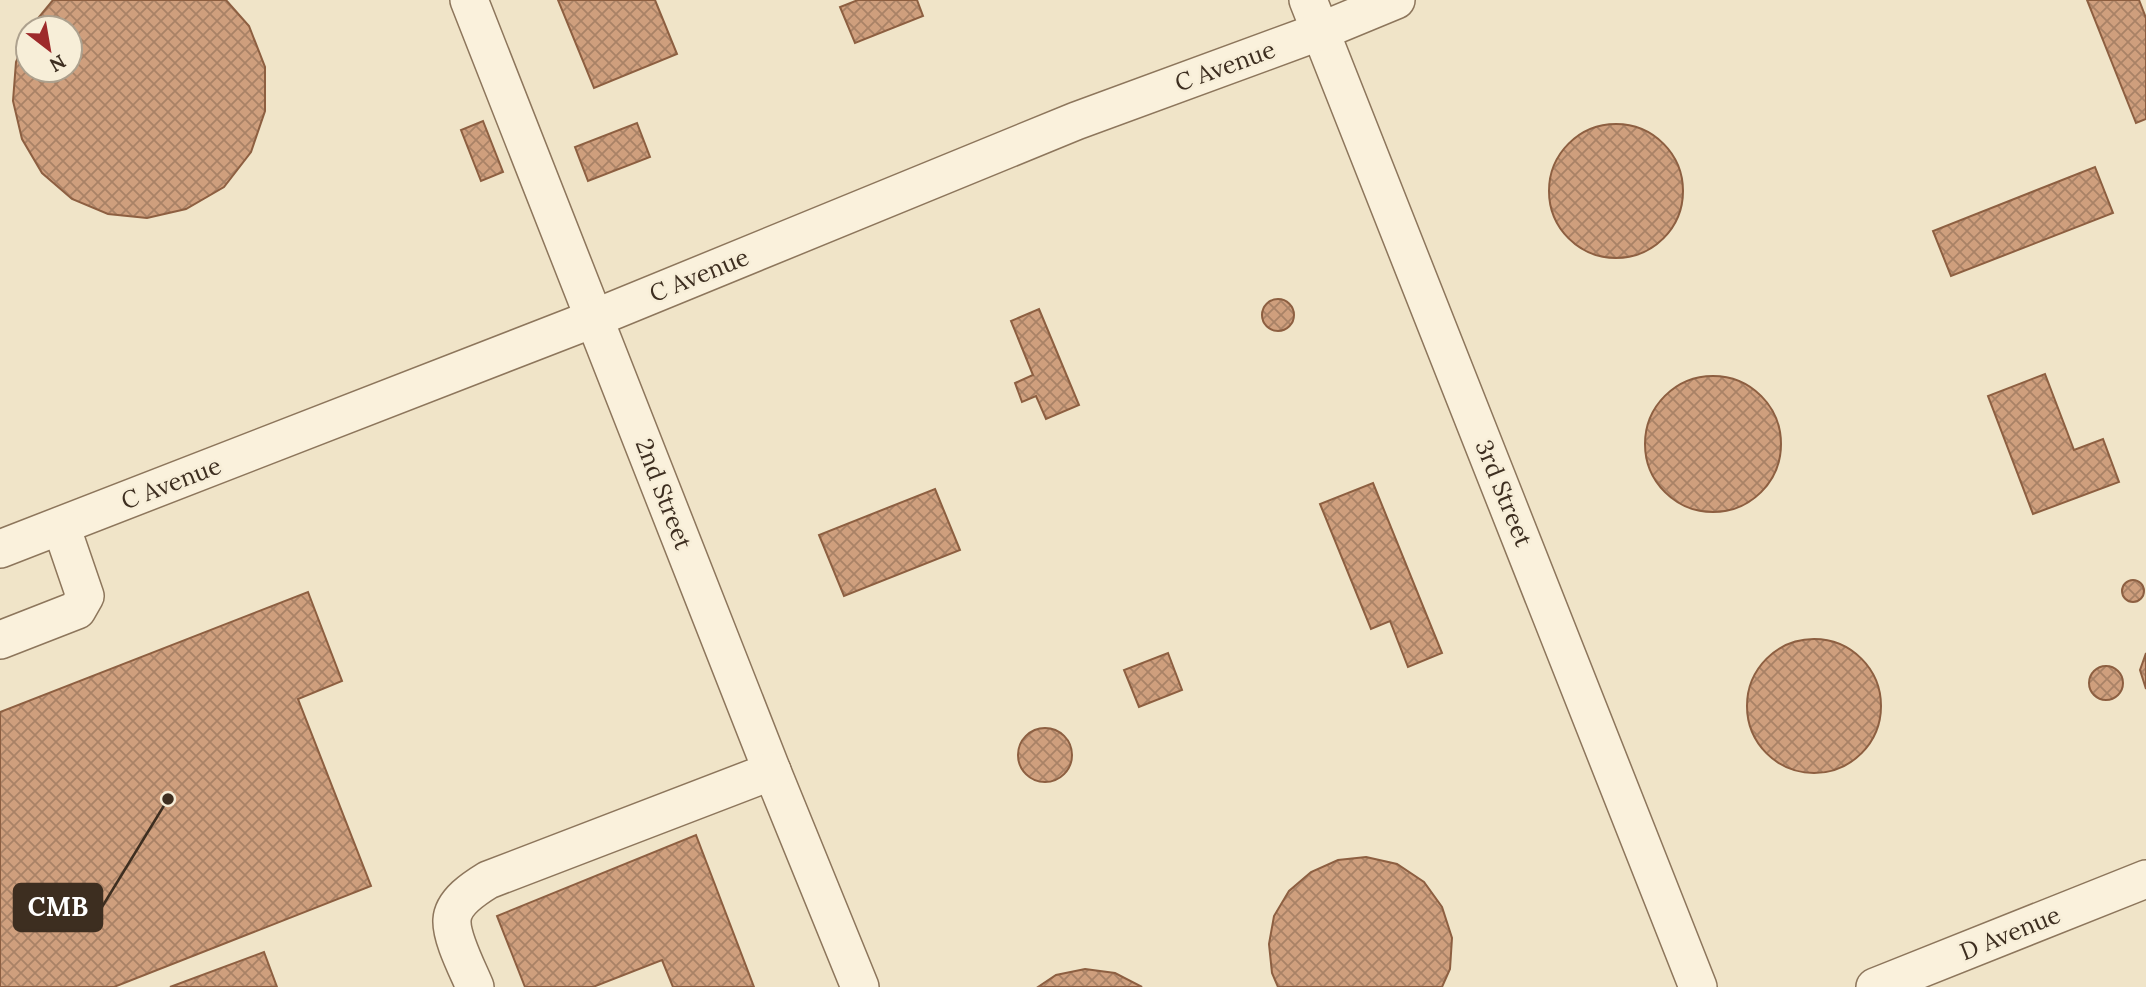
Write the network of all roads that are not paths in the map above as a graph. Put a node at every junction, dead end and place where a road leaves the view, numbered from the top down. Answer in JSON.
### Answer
{"nodes":[{"id":1,"x":469,"y":0,"type":"edge"},
{"id":2,"x":1396,"y":0,"type":"edge"},
{"id":3,"x":1315,"y":15,"type":"edge"},
{"id":4,"x":595,"y":318,"type":"junction"},
{"id":5,"x":61,"y":526,"type":"junction"},
{"id":6,"x":0,"y":549,"type":"edge"},
{"id":7,"x":0,"y":640,"type":"edge"},
{"id":8,"x":772,"y":771,"type":"junction"},
{"id":9,"x":2146,"y":879,"type":"edge"},
{"id":10,"x":475,"y":987,"type":"edge"},
{"id":11,"x":860,"y":987,"type":"edge"},
{"id":12,"x":1698,"y":987,"type":"edge"},
{"id":13,"x":1875,"y":987,"type":"edge"}],
"edges":[{"from":1,"to":4,"type":"lane","name":"2nd Street"},
{"from":2,"to":3,"type":"lane","name":"C Avenue"},
{"from":3,"to":4,"type":"lane","name":"C Avenue"},
{"from":3,"to":12,"type":"lane","name":"3rd Street"},
{"from":4,"to":5,"type":"lane","name":"C Avenue"},
{"from":4,"to":8,"type":"lane","name":"2nd Street"},
{"from":5,"to":6,"type":"lane","name":"C Avenue"},
{"from":5,"to":7,"type":"lane"},
{"from":8,"to":10,"type":"lane"},
{"from":8,"to":11,"type":"lane","name":"2nd Street"},
{"from":9,"to":13,"type":"lane","name":"D Avenue"}]}
